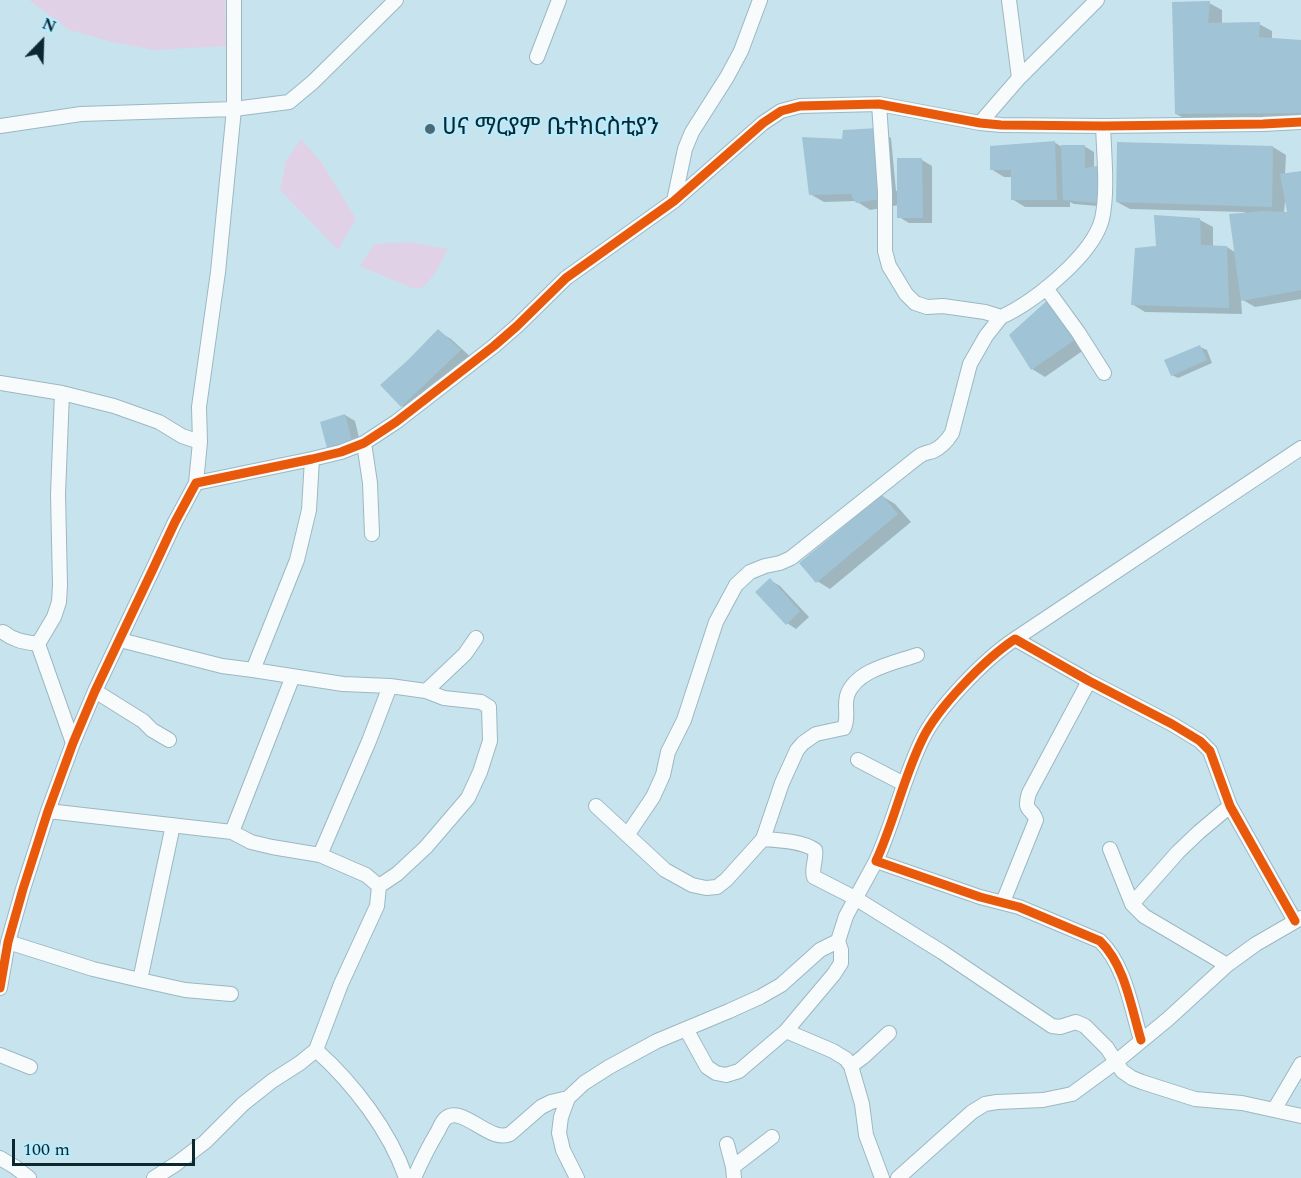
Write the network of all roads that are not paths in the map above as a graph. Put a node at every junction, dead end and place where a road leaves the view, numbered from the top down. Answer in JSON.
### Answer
{"nodes":[{"id":1,"x":234,"y":0,"type":"edge"},
{"id":2,"x":396,"y":0,"type":"edge"},
{"id":3,"x":559,"y":0,"type":"edge"},
{"id":4,"x":760,"y":0,"type":"edge"},
{"id":5,"x":1009,"y":0,"type":"edge"},
{"id":6,"x":1097,"y":0,"type":"edge"},
{"id":7,"x":537,"y":57,"type":"dead end"},
{"id":8,"x":1019,"y":78,"type":"junction"},
{"id":9,"x":879,"y":104,"type":"junction"},
{"id":10,"x":234,"y":109,"type":"junction"},
{"id":11,"x":1301,"y":122,"type":"edge"},
{"id":12,"x":980,"y":123,"type":"junction"},
{"id":13,"x":1103,"y":126,"type":"junction"},
{"id":14,"x":0,"y":129,"type":"edge"},
{"id":15,"x":674,"y":201,"type":"junction"},
{"id":16,"x":1046,"y":288,"type":"junction"},
{"id":17,"x":1001,"y":317,"type":"junction"},
{"id":18,"x":1104,"y":373,"type":"dead end"},
{"id":19,"x":0,"y":383,"type":"edge"},
{"id":20,"x":62,"y":393,"type":"junction"},
{"id":21,"x":200,"y":442,"type":"junction"},
{"id":22,"x":364,"y":443,"type":"junction"},
{"id":23,"x":1301,"y":448,"type":"edge"},
{"id":24,"x":312,"y":459,"type":"junction"},
{"id":25,"x":196,"y":483,"type":"junction"},
{"id":26,"x":372,"y":534,"type":"dead end"},
{"id":27,"x":1,"y":628,"type":"edge"},
{"id":28,"x":476,"y":638,"type":"dead end"},
{"id":29,"x":1015,"y":639,"type":"junction"},
{"id":30,"x":120,"y":640,"type":"junction"},
{"id":31,"x":38,"y":644,"type":"junction"},
{"id":32,"x":917,"y":655,"type":"dead end"},
{"id":33,"x":253,"y":670,"type":"junction"},
{"id":34,"x":293,"y":676,"type":"junction"},
{"id":35,"x":1089,"y":681,"type":"junction"},
{"id":36,"x":390,"y":686,"type":"junction"},
{"id":37,"x":426,"y":690,"type":"junction"},
{"id":38,"x":95,"y":691,"type":"junction"},
{"id":39,"x":169,"y":740,"type":"dead end"},
{"id":40,"x":73,"y":743,"type":"junction"},
{"id":41,"x":858,"y":760,"type":"dead end"},
{"id":42,"x":904,"y":784,"type":"junction"},
{"id":43,"x":596,"y":806,"type":"dead end"},
{"id":44,"x":1230,"y":806,"type":"junction"},
{"id":45,"x":48,"y":811,"type":"junction"},
{"id":46,"x":173,"y":825,"type":"junction"},
{"id":47,"x":232,"y":832,"type":"junction"},
{"id":48,"x":628,"y":834,"type":"junction"},
{"id":49,"x":763,"y":839,"type":"junction"},
{"id":50,"x":1110,"y":849,"type":"dead end"},
{"id":51,"x":320,"y":855,"type":"junction"},
{"id":52,"x":876,"y":861,"type":"junction"},
{"id":53,"x":379,"y":886,"type":"junction"},
{"id":54,"x":855,"y":898,"type":"junction"},
{"id":55,"x":1003,"y":902,"type":"junction"},
{"id":56,"x":1132,"y":904,"type":"junction"},
{"id":57,"x":1298,"y":919,"type":"edge"},
{"id":58,"x":838,"y":941,"type":"junction"},
{"id":59,"x":8,"y":942,"type":"junction"},
{"id":60,"x":1227,"y":965,"type":"junction"},
{"id":61,"x":140,"y":980,"type":"junction"},
{"id":62,"x":0,"y":988,"type":"edge"},
{"id":63,"x":231,"y":994,"type":"dead end"},
{"id":64,"x":686,"y":1029,"type":"junction"},
{"id":65,"x":786,"y":1031,"type":"junction"},
{"id":66,"x":889,"y":1033,"type":"dead end"},
{"id":67,"x":1141,"y":1040,"type":"junction"},
{"id":68,"x":316,"y":1050,"type":"junction"},
{"id":69,"x":0,"y":1056,"type":"edge"},
{"id":70,"x":1117,"y":1061,"type":"junction"},
{"id":71,"x":1301,"y":1064,"type":"edge"},
{"id":72,"x":851,"y":1066,"type":"junction"},
{"id":73,"x":30,"y":1067,"type":"dead end"},
{"id":74,"x":568,"y":1098,"type":"junction"},
{"id":75,"x":1275,"y":1110,"type":"junction"},
{"id":76,"x":1301,"y":1116,"type":"edge"},
{"id":77,"x":772,"y":1137,"type":"dead end"},
{"id":78,"x":727,"y":1144,"type":"dead end"},
{"id":79,"x":0,"y":1158,"type":"edge"},
{"id":80,"x":734,"y":1172,"type":"edge"},
{"id":81,"x":29,"y":1178,"type":"edge"},
{"id":82,"x":154,"y":1178,"type":"edge"},
{"id":83,"x":406,"y":1178,"type":"edge"},
{"id":84,"x":414,"y":1178,"type":"edge"},
{"id":85,"x":578,"y":1178,"type":"edge"},
{"id":86,"x":882,"y":1178,"type":"edge"},
{"id":87,"x":898,"y":1178,"type":"edge"}],
"edges":[{"from":1,"to":10,"type":"street"},
{"from":2,"to":10,"type":"street"},
{"from":3,"to":7,"type":"street"},
{"from":4,"to":15,"type":"street"},
{"from":5,"to":8,"type":"street"},
{"from":6,"to":8,"type":"street"},
{"from":8,"to":12,"type":"street"},
{"from":9,"to":12,"type":"street"},
{"from":9,"to":15,"type":"street"},
{"from":9,"to":17,"type":"street"},
{"from":10,"to":14,"type":"street"},
{"from":10,"to":21,"type":"street"},
{"from":11,"to":13,"type":"street"},
{"from":12,"to":13,"type":"street"},
{"from":13,"to":16,"type":"street"},
{"from":15,"to":22,"type":"street"},
{"from":16,"to":17,"type":"street"},
{"from":16,"to":18,"type":"street"},
{"from":17,"to":48,"type":"street"},
{"from":19,"to":20,"type":"street"},
{"from":20,"to":21,"type":"street"},
{"from":20,"to":31,"type":"street"},
{"from":21,"to":25,"type":"street"},
{"from":22,"to":24,"type":"street"},
{"from":22,"to":26,"type":"street"},
{"from":23,"to":29,"type":"street"},
{"from":24,"to":25,"type":"street"},
{"from":24,"to":33,"type":"street"},
{"from":25,"to":30,"type":"street"},
{"from":27,"to":31,"type":"street"},
{"from":28,"to":37,"type":"street"},
{"from":29,"to":35,"type":"street"},
{"from":29,"to":42,"type":"street"},
{"from":30,"to":33,"type":"street"},
{"from":30,"to":38,"type":"street"},
{"from":31,"to":40,"type":"street"},
{"from":32,"to":49,"type":"street"},
{"from":33,"to":34,"type":"street"},
{"from":34,"to":36,"type":"street"},
{"from":34,"to":47,"type":"street"},
{"from":35,"to":44,"type":"street"},
{"from":35,"to":55,"type":"street"},
{"from":36,"to":37,"type":"street"},
{"from":36,"to":51,"type":"street"},
{"from":37,"to":53,"type":"street"},
{"from":38,"to":39,"type":"street"},
{"from":38,"to":40,"type":"street"},
{"from":40,"to":45,"type":"street"},
{"from":41,"to":42,"type":"street"},
{"from":42,"to":52,"type":"street"},
{"from":43,"to":48,"type":"street"},
{"from":44,"to":56,"type":"street"},
{"from":44,"to":57,"type":"street"},
{"from":45,"to":46,"type":"street"},
{"from":45,"to":59,"type":"street"},
{"from":46,"to":47,"type":"street"},
{"from":46,"to":61,"type":"street"},
{"from":47,"to":51,"type":"street"},
{"from":48,"to":49,"type":"street"},
{"from":49,"to":54,"type":"street"},
{"from":50,"to":56,"type":"street"},
{"from":51,"to":53,"type":"street"},
{"from":52,"to":54,"type":"street"},
{"from":52,"to":55,"type":"street"},
{"from":53,"to":68,"type":"street"},
{"from":54,"to":58,"type":"street"},
{"from":54,"to":70,"type":"street"},
{"from":55,"to":67,"type":"street"},
{"from":56,"to":60,"type":"street"},
{"from":57,"to":60,"type":"street"},
{"from":58,"to":64,"type":"street"},
{"from":58,"to":65,"type":"street"},
{"from":59,"to":61,"type":"street"},
{"from":59,"to":62,"type":"street"},
{"from":60,"to":67,"type":"street"},
{"from":61,"to":63,"type":"street"},
{"from":64,"to":65,"type":"street"},
{"from":64,"to":74,"type":"street"},
{"from":65,"to":72,"type":"street"},
{"from":66,"to":72,"type":"street"},
{"from":67,"to":70,"type":"street"},
{"from":68,"to":82,"type":"street"},
{"from":68,"to":83,"type":"street"},
{"from":69,"to":73,"type":"street"},
{"from":70,"to":75,"type":"street"},
{"from":70,"to":87,"type":"street"},
{"from":71,"to":75,"type":"street"},
{"from":72,"to":86,"type":"street"},
{"from":74,"to":84,"type":"street"},
{"from":74,"to":85,"type":"street"},
{"from":75,"to":76,"type":"street"},
{"from":77,"to":80,"type":"street"},
{"from":78,"to":80,"type":"street"},
{"from":79,"to":81,"type":"street"}]}
